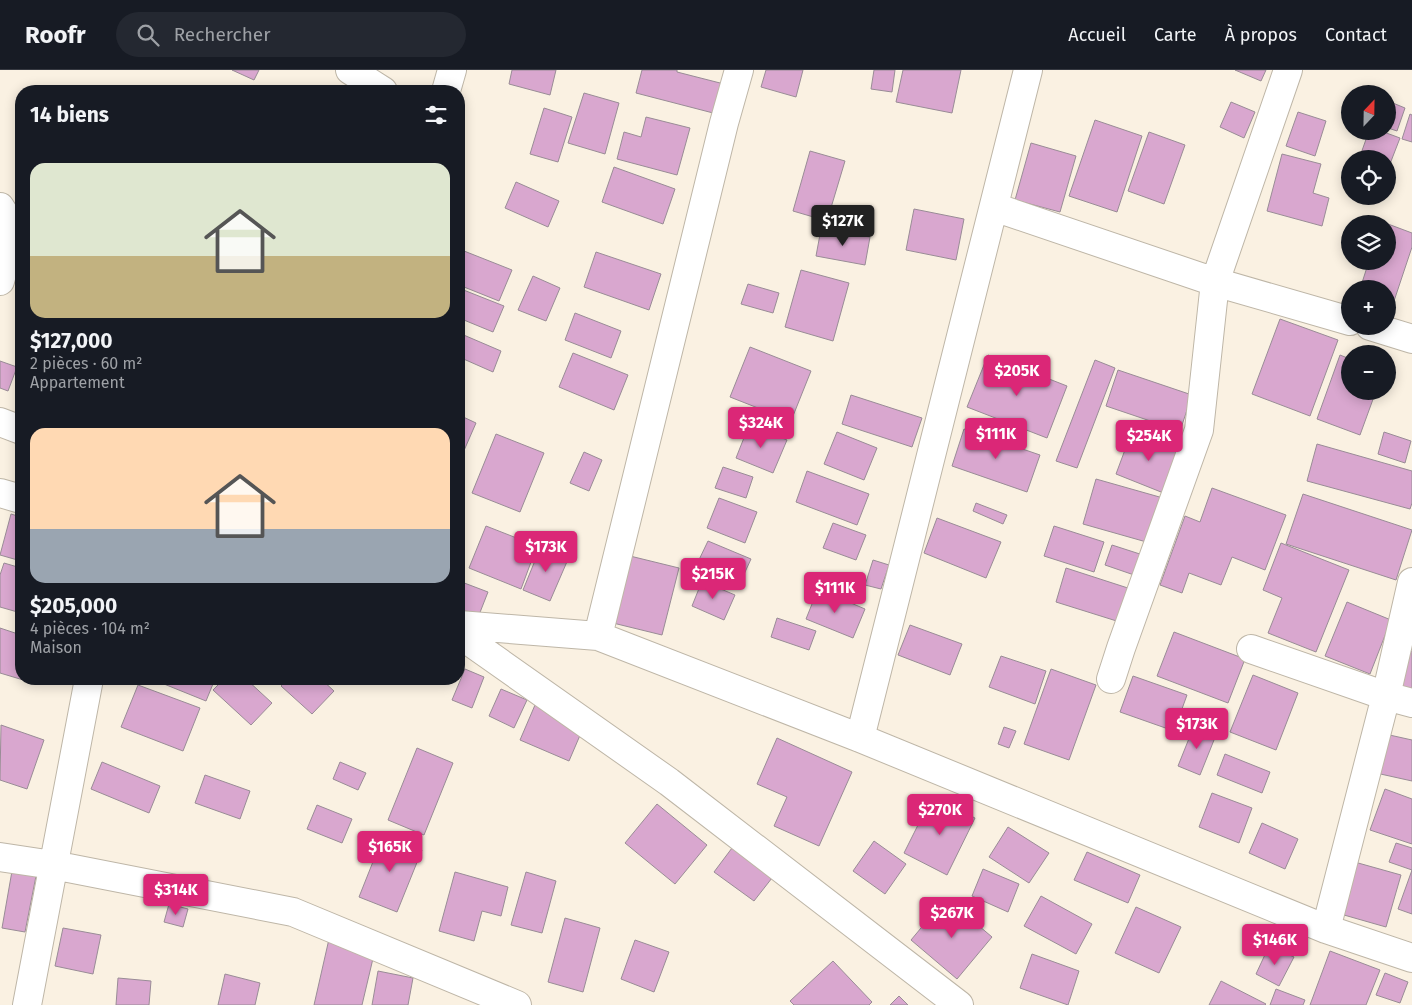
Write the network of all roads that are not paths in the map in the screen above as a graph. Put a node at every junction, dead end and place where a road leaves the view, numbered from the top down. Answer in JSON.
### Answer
{"nodes":[{"id":1,"x":350,"y":70,"type":"edge"},
{"id":2,"x":452,"y":70,"type":"edge"},
{"id":3,"x":739,"y":70,"type":"edge"},
{"id":4,"x":1028,"y":70,"type":"edge"},
{"id":5,"x":1288,"y":70,"type":"edge"},
{"id":6,"x":374,"y":85,"type":"edge"},
{"id":7,"x":448,"y":85,"type":"edge"},
{"id":8,"x":0,"y":207,"type":"edge"},
{"id":9,"x":994,"y":207,"type":"junction"},
{"id":10,"x":0,"y":281,"type":"edge"},
{"id":11,"x":1215,"y":282,"type":"junction"},
{"id":12,"x":1341,"y":317,"type":"edge"},
{"id":13,"x":1396,"y":333,"type":"edge"},
{"id":14,"x":1412,"y":338,"type":"edge"},
{"id":15,"x":0,"y":422,"type":"edge"},
{"id":16,"x":15,"y":428,"type":"edge"},
{"id":17,"x":0,"y":493,"type":"edge"},
{"id":18,"x":15,"y":497,"type":"edge"},
{"id":19,"x":1412,"y":582,"type":"edge"},
{"id":20,"x":465,"y":625,"type":"edge"},
{"id":21,"x":598,"y":636,"type":"junction"},
{"id":22,"x":465,"y":638,"type":"edge"},
{"id":23,"x":1252,"y":649,"type":"dead end"},
{"id":24,"x":1111,"y":679,"type":"dead end"},
{"id":25,"x":88,"y":685,"type":"edge"},
{"id":26,"x":1386,"y":696,"type":"junction"},
{"id":27,"x":1412,"y":702,"type":"edge"},
{"id":28,"x":860,"y":738,"type":"junction"},
{"id":29,"x":0,"y":857,"type":"edge"},
{"id":30,"x":53,"y":865,"type":"junction"},
{"id":31,"x":1326,"y":929,"type":"junction"},
{"id":32,"x":1412,"y":958,"type":"edge"},
{"id":33,"x":513,"y":1004,"type":"edge"},
{"id":34,"x":27,"y":1005,"type":"edge"},
{"id":35,"x":959,"y":1005,"type":"edge"}],
"edges":[{"from":1,"to":6,"type":"street"},
{"from":2,"to":7,"type":"street"},
{"from":3,"to":21,"type":"street"},
{"from":4,"to":9,"type":"street"},
{"from":5,"to":11,"type":"street"},
{"from":8,"to":10,"type":"street"},
{"from":9,"to":11,"type":"street"},
{"from":9,"to":28,"type":"street"},
{"from":11,"to":12,"type":"street"},
{"from":11,"to":24,"type":"street"},
{"from":13,"to":14,"type":"street"},
{"from":15,"to":16,"type":"street"},
{"from":17,"to":18,"type":"street"},
{"from":19,"to":26,"type":"street"},
{"from":20,"to":21,"type":"street"},
{"from":21,"to":28,"type":"street"},
{"from":22,"to":35,"type":"street"},
{"from":23,"to":26,"type":"street"},
{"from":25,"to":30,"type":"street"},
{"from":26,"to":27,"type":"street"},
{"from":26,"to":31,"type":"street"},
{"from":28,"to":31,"type":"street"},
{"from":29,"to":30,"type":"street"},
{"from":30,"to":33,"type":"street"},
{"from":30,"to":34,"type":"street"},
{"from":31,"to":32,"type":"street"}]}
